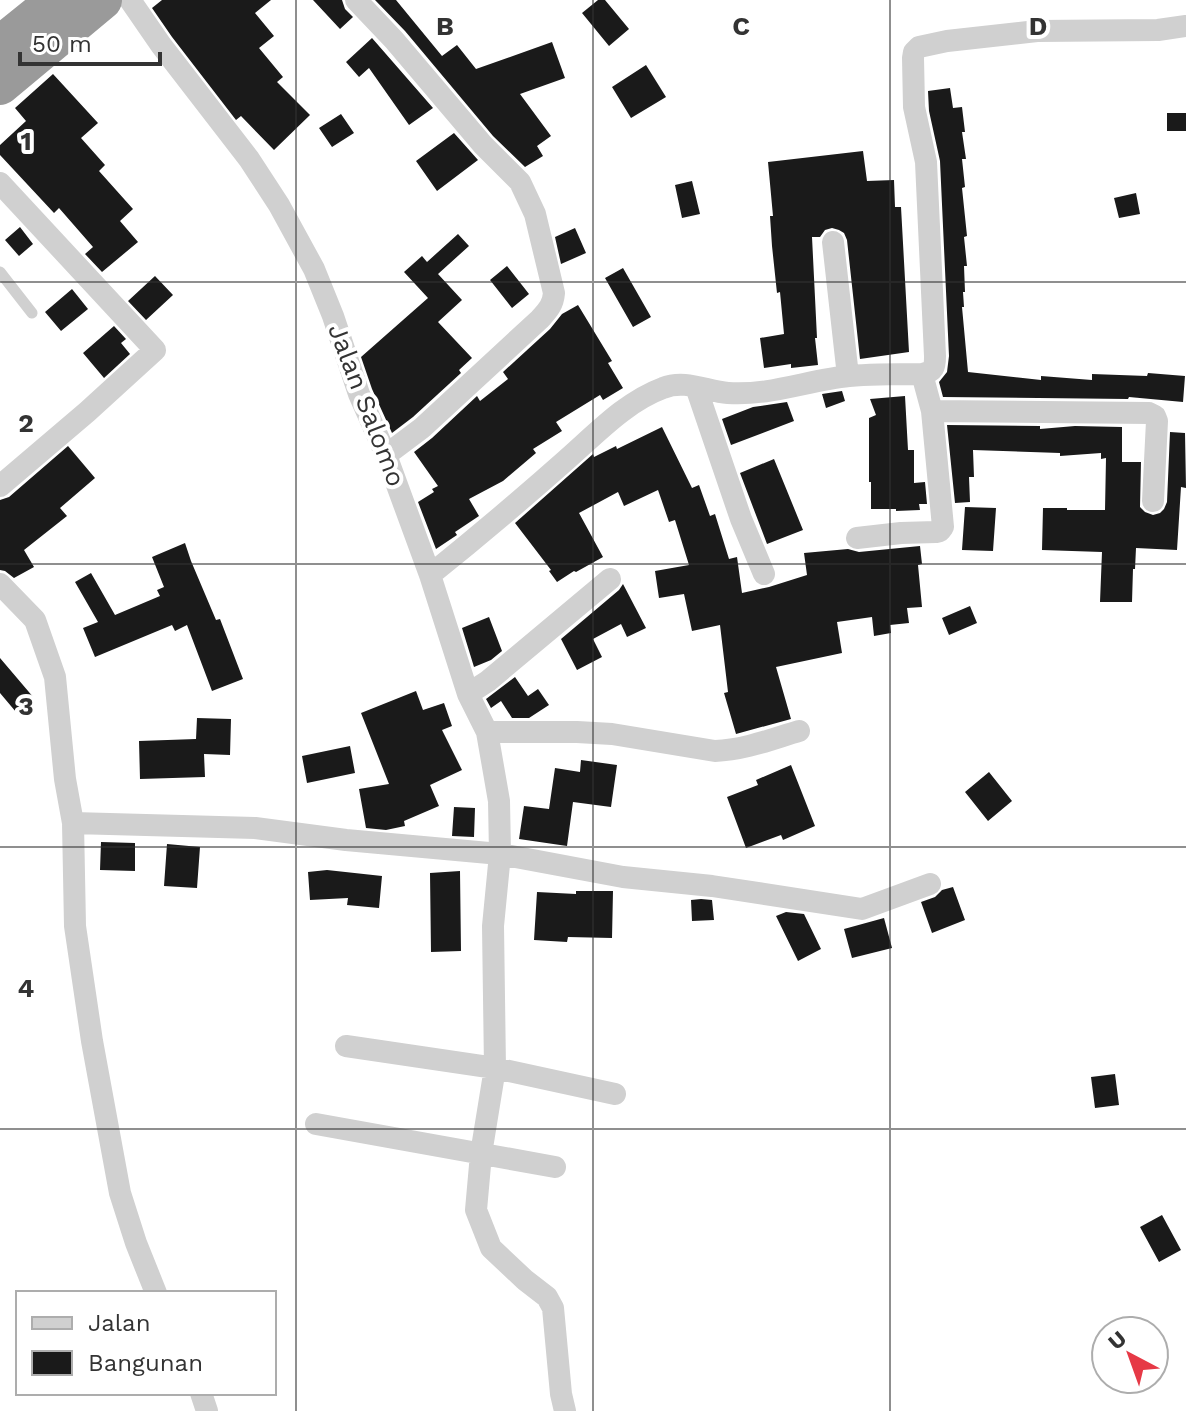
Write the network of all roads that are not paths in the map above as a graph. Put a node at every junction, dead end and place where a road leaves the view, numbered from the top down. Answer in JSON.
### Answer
{"nodes":[{"id":1,"x":57,"y":0,"type":"edge"},
{"id":2,"x":102,"y":0,"type":"edge"},
{"id":3,"x":130,"y":0,"type":"edge"},
{"id":4,"x":356,"y":0,"type":"edge"},
{"id":5,"x":1186,"y":26,"type":"edge"},
{"id":6,"x":3,"y":40,"type":"edge"},
{"id":7,"x":0,"y":85,"type":"edge"},
{"id":8,"x":0,"y":183,"type":"edge"},
{"id":9,"x":833,"y":242,"type":"dead end"},
{"id":10,"x":0,"y":272,"type":"edge"},
{"id":11,"x":32,"y":313,"type":"dead end"},
{"id":12,"x":922,"y":374,"type":"junction"},
{"id":13,"x":848,"y":376,"type":"junction"},
{"id":14,"x":696,"y":387,"type":"junction"},
{"id":15,"x":932,"y":411,"type":"junction"},
{"id":16,"x":386,"y":455,"type":"junction"},
{"id":17,"x":0,"y":486,"type":"edge"},
{"id":18,"x":1153,"y":501,"type":"dead end"},
{"id":19,"x":857,"y":538,"type":"dead end"},
{"id":20,"x":764,"y":574,"type":"dead end"},
{"id":21,"x":430,"y":575,"type":"junction"},
{"id":22,"x":610,"y":579,"type":"dead end"},
{"id":23,"x":0,"y":584,"type":"edge"},
{"id":24,"x":468,"y":694,"type":"junction"},
{"id":25,"x":799,"y":731,"type":"dead end"},
{"id":26,"x":487,"y":732,"type":"junction"},
{"id":27,"x":73,"y":823,"type":"junction"},
{"id":28,"x":500,"y":854,"type":"junction"},
{"id":29,"x":930,"y":884,"type":"dead end"},
{"id":30,"x":346,"y":1046,"type":"dead end"},
{"id":31,"x":495,"y":1068,"type":"junction"},
{"id":32,"x":615,"y":1094,"type":"dead end"},
{"id":33,"x":316,"y":1124,"type":"dead end"},
{"id":34,"x":481,"y":1154,"type":"junction"},
{"id":35,"x":555,"y":1167,"type":"dead end"},
{"id":36,"x":155,"y":1291,"type":"edge"},
{"id":37,"x":565,"y":1411,"type":"edge"}],
"edges":[{"from":1,"to":6,"type":"highway"},
{"from":2,"to":7,"type":"highway"},
{"from":3,"to":16,"type":"street","name":"Jalan Salomo"},
{"from":4,"to":16,"type":"street"},
{"from":5,"to":12,"type":"street"},
{"from":8,"to":17,"type":"street"},
{"from":9,"to":13,"type":"street"},
{"from":10,"to":11,"type":"lane"},
{"from":12,"to":13,"type":"street"},
{"from":12,"to":15,"type":"street"},
{"from":13,"to":14,"type":"street"},
{"from":14,"to":20,"type":"street"},
{"from":14,"to":21,"type":"street"},
{"from":15,"to":18,"type":"street"},
{"from":15,"to":19,"type":"street"},
{"from":16,"to":21,"type":"street","name":"Jalan Salomo"},
{"from":21,"to":24,"type":"street","name":"Jalan Salomo"},
{"from":22,"to":24,"type":"street"},
{"from":23,"to":27,"type":"street"},
{"from":24,"to":26,"type":"street","name":"Jalan Salomo"},
{"from":25,"to":26,"type":"street"},
{"from":26,"to":28,"type":"street","name":"Jalan Salomo"},
{"from":27,"to":28,"type":"street"},
{"from":27,"to":36,"type":"street"},
{"from":28,"to":29,"type":"street"},
{"from":28,"to":31,"type":"street","name":"Jalan Salomo"},
{"from":30,"to":31,"type":"street"},
{"from":31,"to":32,"type":"street"},
{"from":31,"to":34,"type":"street","name":"Jalan Salomo"},
{"from":33,"to":34,"type":"street"},
{"from":34,"to":35,"type":"street"},
{"from":34,"to":37,"type":"street","name":"Jalan Salomo"}]}
